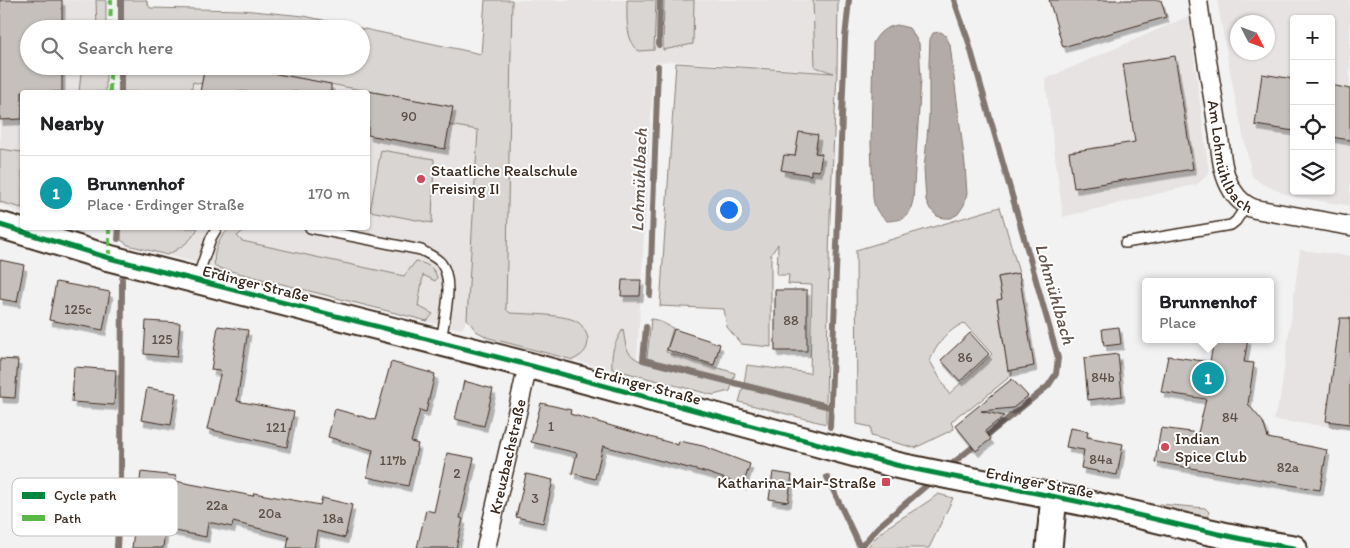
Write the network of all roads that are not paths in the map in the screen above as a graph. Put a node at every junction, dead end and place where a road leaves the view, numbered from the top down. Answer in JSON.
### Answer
{"nodes":[{"id":1,"x":1198,"y":0,"type":"edge"},
{"id":2,"x":1246,"y":206,"type":"junction"},
{"id":3,"x":0,"y":225,"type":"edge"},
{"id":4,"x":1350,"y":226,"type":"edge"},
{"id":5,"x":216,"y":230,"type":"edge"},
{"id":6,"x":320,"y":230,"type":"edge"},
{"id":7,"x":1125,"y":243,"type":"dead end"},
{"id":8,"x":196,"y":281,"type":"junction"},
{"id":9,"x":441,"y":343,"type":"junction"},
{"id":10,"x":528,"y":365,"type":"junction"},
{"id":11,"x":1054,"y":496,"type":"junction"},
{"id":12,"x":486,"y":548,"type":"edge"},
{"id":13,"x":1049,"y":548,"type":"edge"},
{"id":14,"x":1294,"y":548,"type":"edge"}],
"edges":[{"from":1,"to":2,"type":"street","name":"Am Lohmühlbach"},
{"from":2,"to":4,"type":"street","name":"Am Lohmühlbach"},
{"from":2,"to":7,"type":"lane"},
{"from":3,"to":8,"type":"street","name":"Erdinger Straße"},
{"from":5,"to":8,"type":"lane"},
{"from":6,"to":9,"type":"lane"},
{"from":8,"to":9,"type":"street","name":"Erdinger Straße"},
{"from":9,"to":10,"type":"street","name":"Erdinger Straße"},
{"from":10,"to":11,"type":"street","name":"Erdinger Straße"},
{"from":10,"to":12,"type":"street","name":"Kreuzbachstraße"},
{"from":11,"to":13,"type":"street"},
{"from":11,"to":14,"type":"street","name":"Erdinger Straße"}]}
